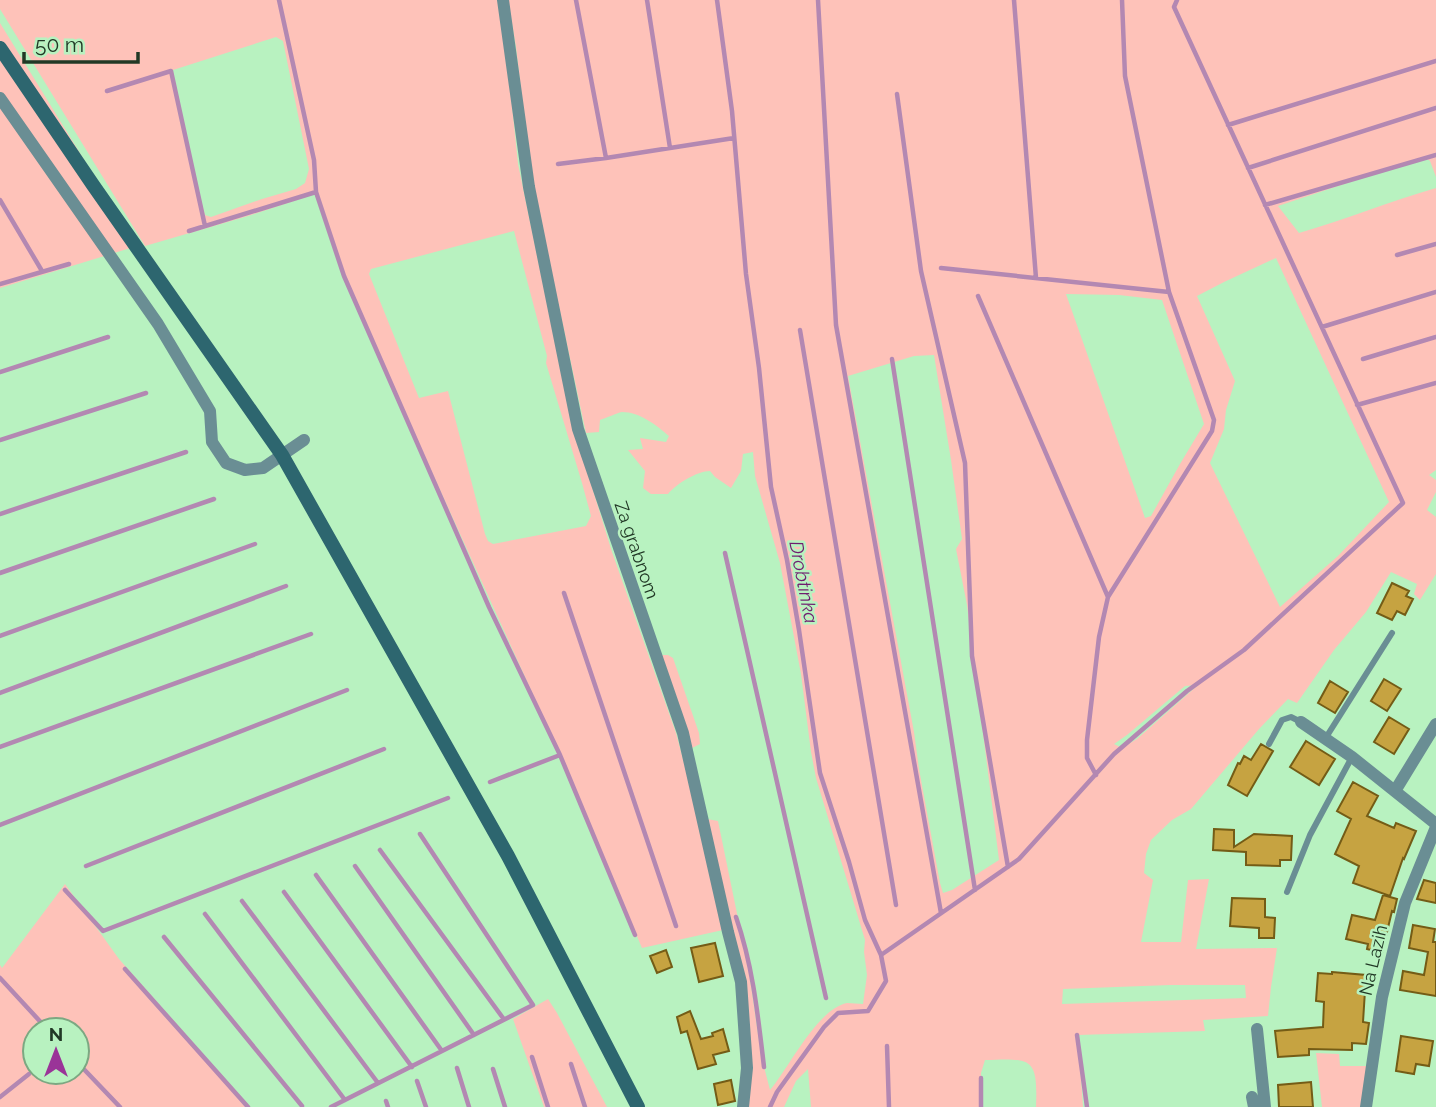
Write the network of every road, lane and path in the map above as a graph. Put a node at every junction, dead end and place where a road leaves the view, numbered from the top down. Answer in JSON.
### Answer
{"nodes":[{"id":1,"x":503,"y":0,"type":"edge"},
{"id":2,"x":0,"y":48,"type":"edge"},
{"id":3,"x":0,"y":98,"type":"edge"},
{"id":4,"x":304,"y":440,"type":"dead end"},
{"id":5,"x":282,"y":455,"type":"junction"},
{"id":6,"x":1392,"y":633,"type":"dead end"},
{"id":7,"x":1301,"y":722,"type":"joint"},
{"id":8,"x":1436,"y":724,"type":"edge"},
{"id":9,"x":1325,"y":739,"type":"junction"},
{"id":10,"x":1269,"y":744,"type":"dead end"},
{"id":11,"x":1352,"y":757,"type":"junction"},
{"id":12,"x":1395,"y":791,"type":"junction"},
{"id":13,"x":1436,"y":825,"type":"edge"},
{"id":14,"x":1287,"y":892,"type":"dead end"},
{"id":15,"x":1257,"y":1029,"type":"dead end"},
{"id":16,"x":638,"y":1107,"type":"edge"},
{"id":17,"x":743,"y":1107,"type":"edge"},
{"id":18,"x":1265,"y":1107,"type":"edge"},
{"id":19,"x":1366,"y":1107,"type":"edge"}],
"edges":[{"from":1,"to":17,"type":"street","name":"Za grabnom"},
{"from":2,"to":5,"type":"main road"},
{"from":3,"to":5,"type":"street"},
{"from":4,"to":5,"type":"street"},
{"from":5,"to":16,"type":"main road"},
{"from":6,"to":9,"type":"lane"},
{"from":7,"to":9,"type":"street","name":"Na Lazih"},
{"from":7,"to":10,"type":"lane"},
{"from":8,"to":12,"type":"street"},
{"from":9,"to":11,"type":"street","name":"Na Lazih"},
{"from":11,"to":12,"type":"street","name":"Na Lazih"},
{"from":11,"to":14,"type":"lane"},
{"from":12,"to":13,"type":"street","name":"Na Lazih"},
{"from":13,"to":19,"type":"street","name":"Na Lazih"},
{"from":15,"to":18,"type":"street"}]}
